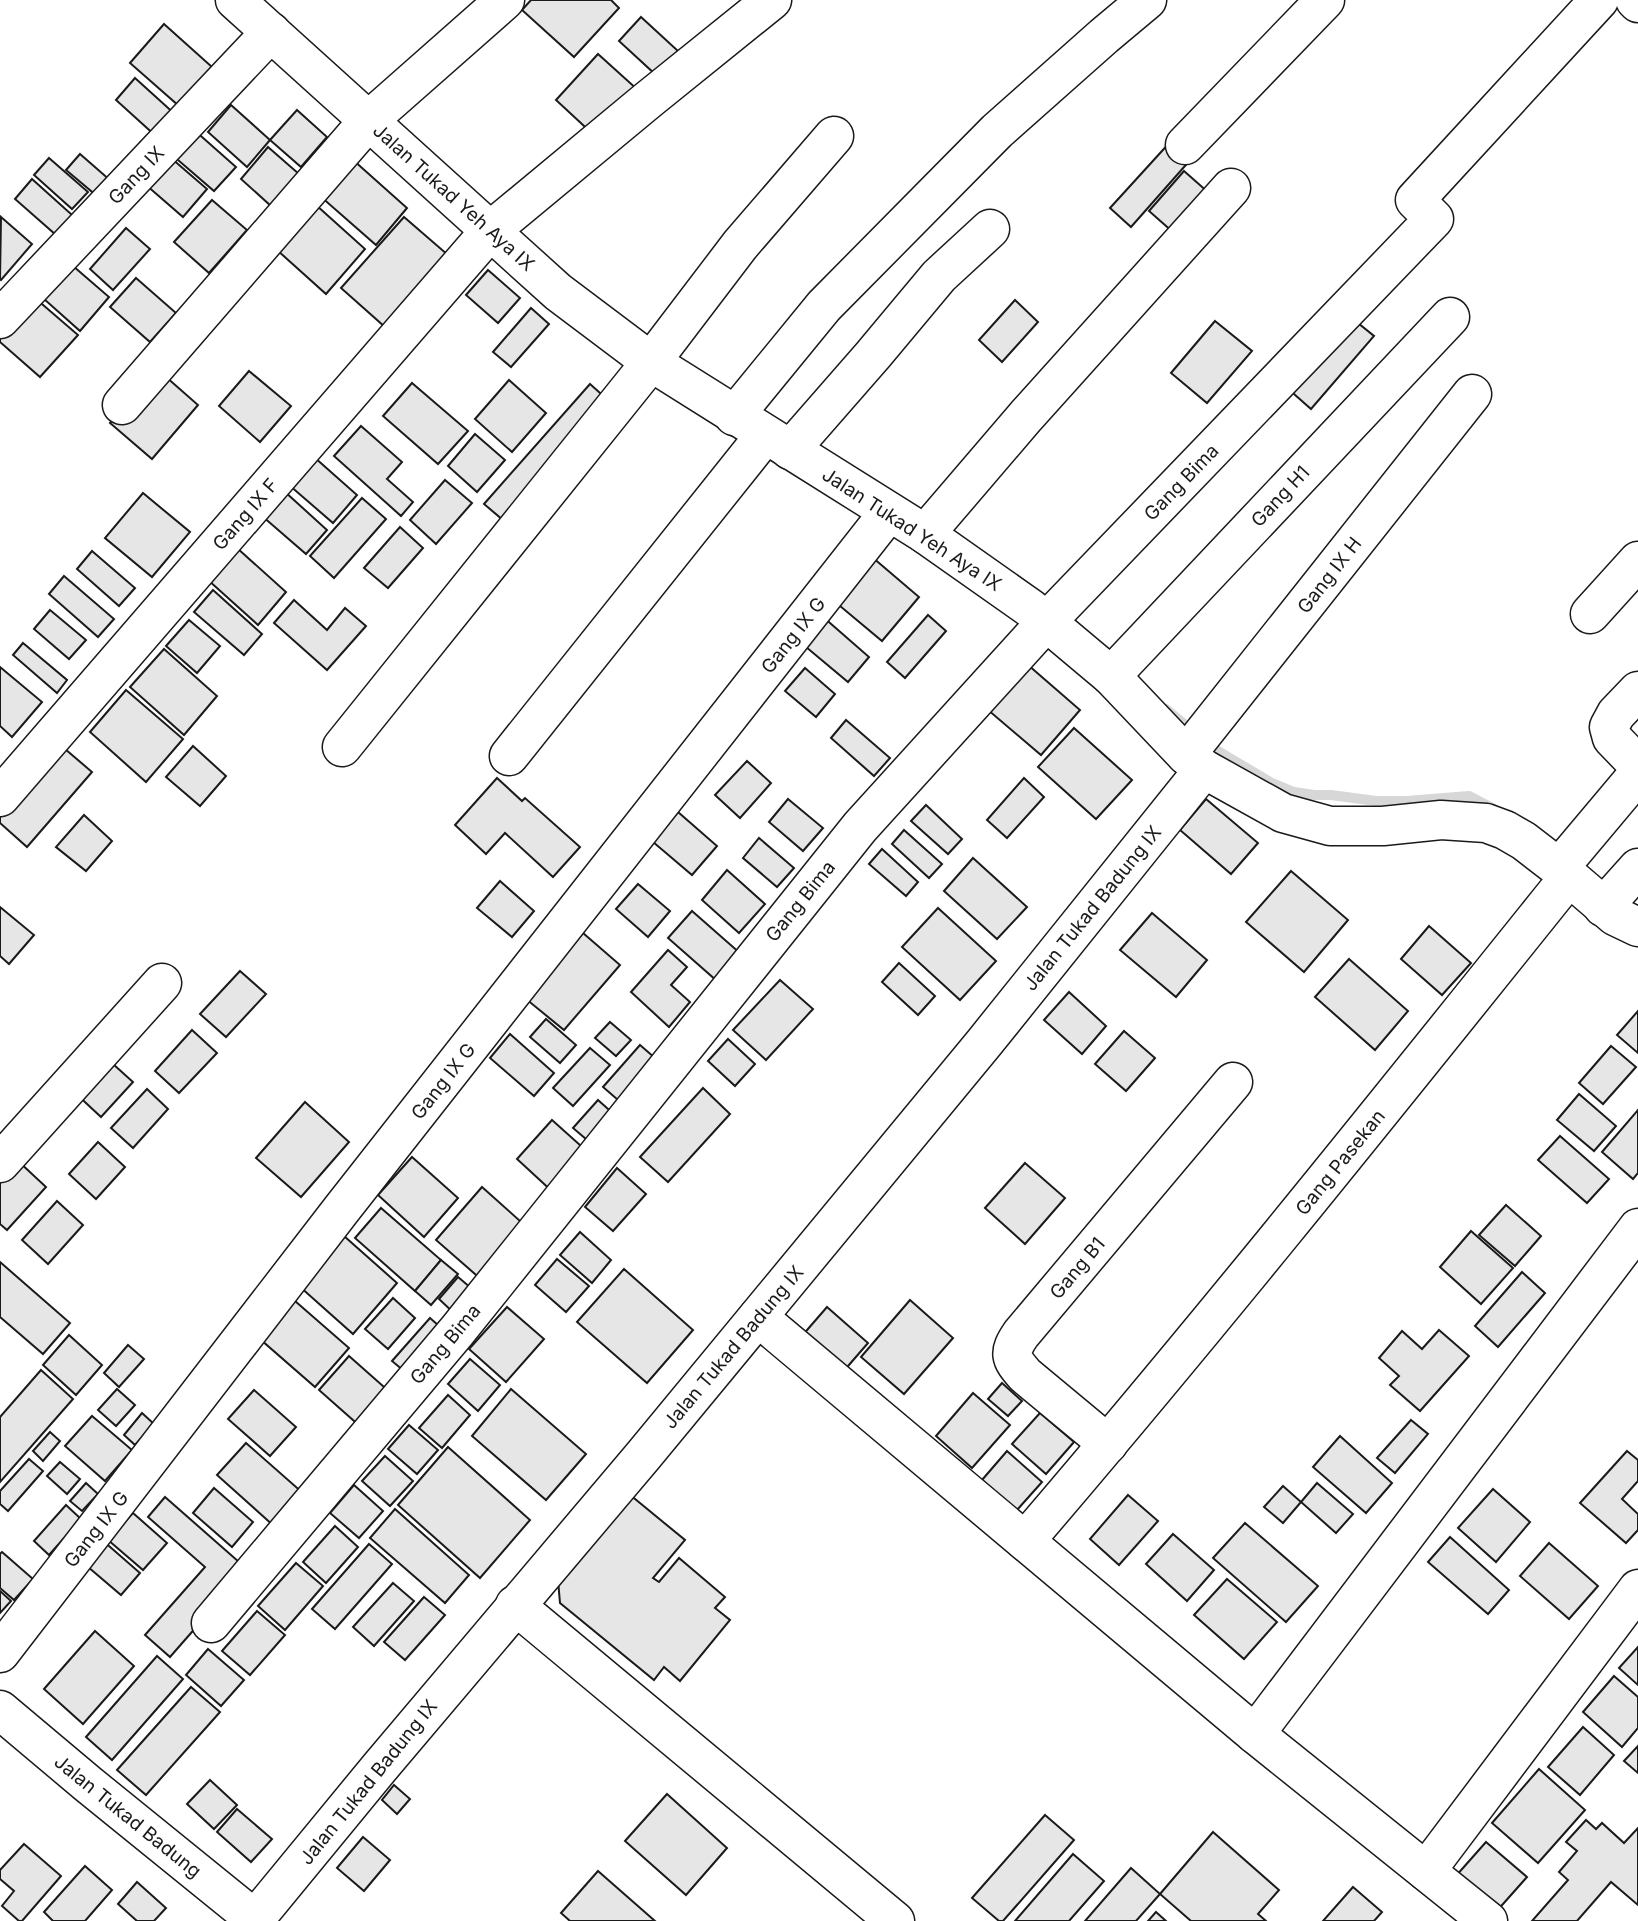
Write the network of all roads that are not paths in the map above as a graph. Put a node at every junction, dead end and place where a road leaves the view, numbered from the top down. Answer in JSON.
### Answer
{"nodes":[{"id":1,"x":235,"y":0,"type":"edge"},
{"id":2,"x":505,"y":0,"type":"edge"},
{"id":3,"x":772,"y":0,"type":"edge"},
{"id":4,"x":1147,"y":0,"type":"edge"},
{"id":5,"x":1325,"y":0,"type":"edge"},
{"id":6,"x":1599,"y":0,"type":"edge"},
{"id":7,"x":271,"y":32,"type":"junction"},
{"id":8,"x":369,"y":120,"type":"junction"},
{"id":9,"x":834,"y":136,"type":"dead end"},
{"id":10,"x":1185,"y":145,"type":"dead end"},
{"id":11,"x":1231,"y":188,"type":"dead end"},
{"id":12,"x":990,"y":229,"type":"dead end"},
{"id":13,"x":491,"y":231,"type":"junction"},
{"id":14,"x":1450,"y":317,"type":"dead end"},
{"id":15,"x":0,"y":319,"type":"edge"},
{"id":16,"x":650,"y":362,"type":"junction"},
{"id":17,"x":1472,"y":394,"type":"dead end"},
{"id":18,"x":122,"y":405,"type":"dead end"},
{"id":19,"x":763,"y":433,"type":"junction"},
{"id":20,"x":889,"y":512,"type":"junction"},
{"id":21,"x":925,"y":534,"type":"junction"},
{"id":22,"x":1638,"y":561,"type":"edge"},
{"id":23,"x":1590,"y":614,"type":"dead end"},
{"id":24,"x":1047,"y":621,"type":"junction"},
{"id":25,"x":1111,"y":676,"type":"junction"},
{"id":26,"x":1638,"y":691,"type":"edge"},
{"id":27,"x":342,"y":747,"type":"dead end"},
{"id":28,"x":509,"y":757,"type":"dead end"},
{"id":29,"x":1195,"y":762,"type":"junction"},
{"id":30,"x":1638,"y":765,"type":"edge"},
{"id":31,"x":1638,"y":774,"type":"edge"},
{"id":32,"x":0,"y":797,"type":"edge"},
{"id":33,"x":1638,"y":868,"type":"edge"},
{"id":34,"x":1564,"y":873,"type":"junction"},
{"id":35,"x":1603,"y":907,"type":"junction"},
{"id":36,"x":1638,"y":926,"type":"edge"},
{"id":37,"x":162,"y":983,"type":"dead end"},
{"id":38,"x":1233,"y":1082,"type":"dead end"},
{"id":39,"x":0,"y":1164,"type":"edge"},
{"id":40,"x":1638,"y":1228,"type":"edge"},
{"id":41,"x":758,"y":1317,"type":"junction"},
{"id":42,"x":1108,"y":1444,"type":"junction"},
{"id":43,"x":1025,"y":1541,"type":"junction"},
{"id":44,"x":1638,"y":1589,"type":"edge"},
{"id":45,"x":514,"y":1605,"type":"junction"},
{"id":46,"x":211,"y":1623,"type":"dead end"},
{"id":47,"x":0,"y":1653,"type":"edge"},
{"id":48,"x":0,"y":1710,"type":"edge"},
{"id":49,"x":1255,"y":1734,"type":"junction"},
{"id":50,"x":1426,"y":1871,"type":"junction"},
{"id":51,"x":256,"y":1920,"type":"edge"},
{"id":52,"x":895,"y":1921,"type":"edge"},
{"id":53,"x":1488,"y":1921,"type":"edge"}],
"edges":[{"from":1,"to":7,"type":"street","name":"Jalan Tukad Yeh Aya IX"},
{"from":2,"to":8,"type":"street"},
{"from":3,"to":13,"type":"street","name":"Gang IX F"},
{"from":4,"to":19,"type":"street"},
{"from":5,"to":10,"type":"street"},
{"from":6,"to":24,"type":"street","name":"Gang Bima"},
{"from":7,"to":8,"type":"street","name":"Jalan Tukad Yeh Aya IX"},
{"from":7,"to":15,"type":"street","name":"Gang IX"},
{"from":8,"to":13,"type":"street","name":"Jalan Tukad Yeh Aya IX"},
{"from":8,"to":18,"type":"street"},
{"from":9,"to":16,"type":"street"},
{"from":11,"to":21,"type":"street"},
{"from":12,"to":19,"type":"street"},
{"from":13,"to":16,"type":"street","name":"Jalan Tukad Yeh Aya IX"},
{"from":13,"to":32,"type":"street","name":"Gang IX F"},
{"from":14,"to":25,"type":"street","name":"Gang H1"},
{"from":16,"to":19,"type":"street","name":"Jalan Tukad Yeh Aya IX"},
{"from":16,"to":27,"type":"street"},
{"from":17,"to":29,"type":"street","name":"Gang IX H"},
{"from":19,"to":20,"type":"street","name":"Jalan Tukad Yeh Aya IX"},
{"from":19,"to":28,"type":"street"},
{"from":20,"to":21,"type":"street","name":"Jalan Tukad Yeh Aya IX"},
{"from":20,"to":47,"type":"street","name":"Gang IX G"},
{"from":21,"to":24,"type":"street","name":"Jalan Tukad Yeh Aya IX"},
{"from":22,"to":23,"type":"street"},
{"from":24,"to":25,"type":"street","name":"Jalan Tukad Yeh Aya IX"},
{"from":24,"to":46,"type":"street","name":"Gang Bima"},
{"from":25,"to":29,"type":"street","name":"Jalan Tukad Yeh Aya IX"},
{"from":26,"to":30,"type":"street"},
{"from":29,"to":34,"type":"street","name":"Jalan Tukad Yeh Aya IX"},
{"from":29,"to":41,"type":"street","name":"Jalan Tukad Badung IX"},
{"from":31,"to":34,"type":"street","name":"Gang Pasekan"},
{"from":33,"to":35,"type":"street"},
{"from":34,"to":35,"type":"street","name":"Jalan Tukad Yeh Aya IX"},
{"from":34,"to":42,"type":"street","name":"Gang Pasekan"},
{"from":35,"to":36,"type":"street","name":"Jalan Tukad Yeh Aya IX"},
{"from":37,"to":39,"type":"street"},
{"from":38,"to":42,"type":"street","name":"Gang B1"},
{"from":40,"to":49,"type":"street"},
{"from":41,"to":43,"type":"street"},
{"from":41,"to":45,"type":"street","name":"Jalan Tukad Badung IX"},
{"from":42,"to":43,"type":"street","name":"Gang Pasekan"},
{"from":43,"to":49,"type":"street"},
{"from":44,"to":50,"type":"street"},
{"from":45,"to":51,"type":"street","name":"Jalan Tukad Badung IX"},
{"from":45,"to":52,"type":"street"},
{"from":48,"to":51,"type":"street","name":"Jalan Tukad Badung"},
{"from":49,"to":50,"type":"street"},
{"from":50,"to":53,"type":"street"}]}
